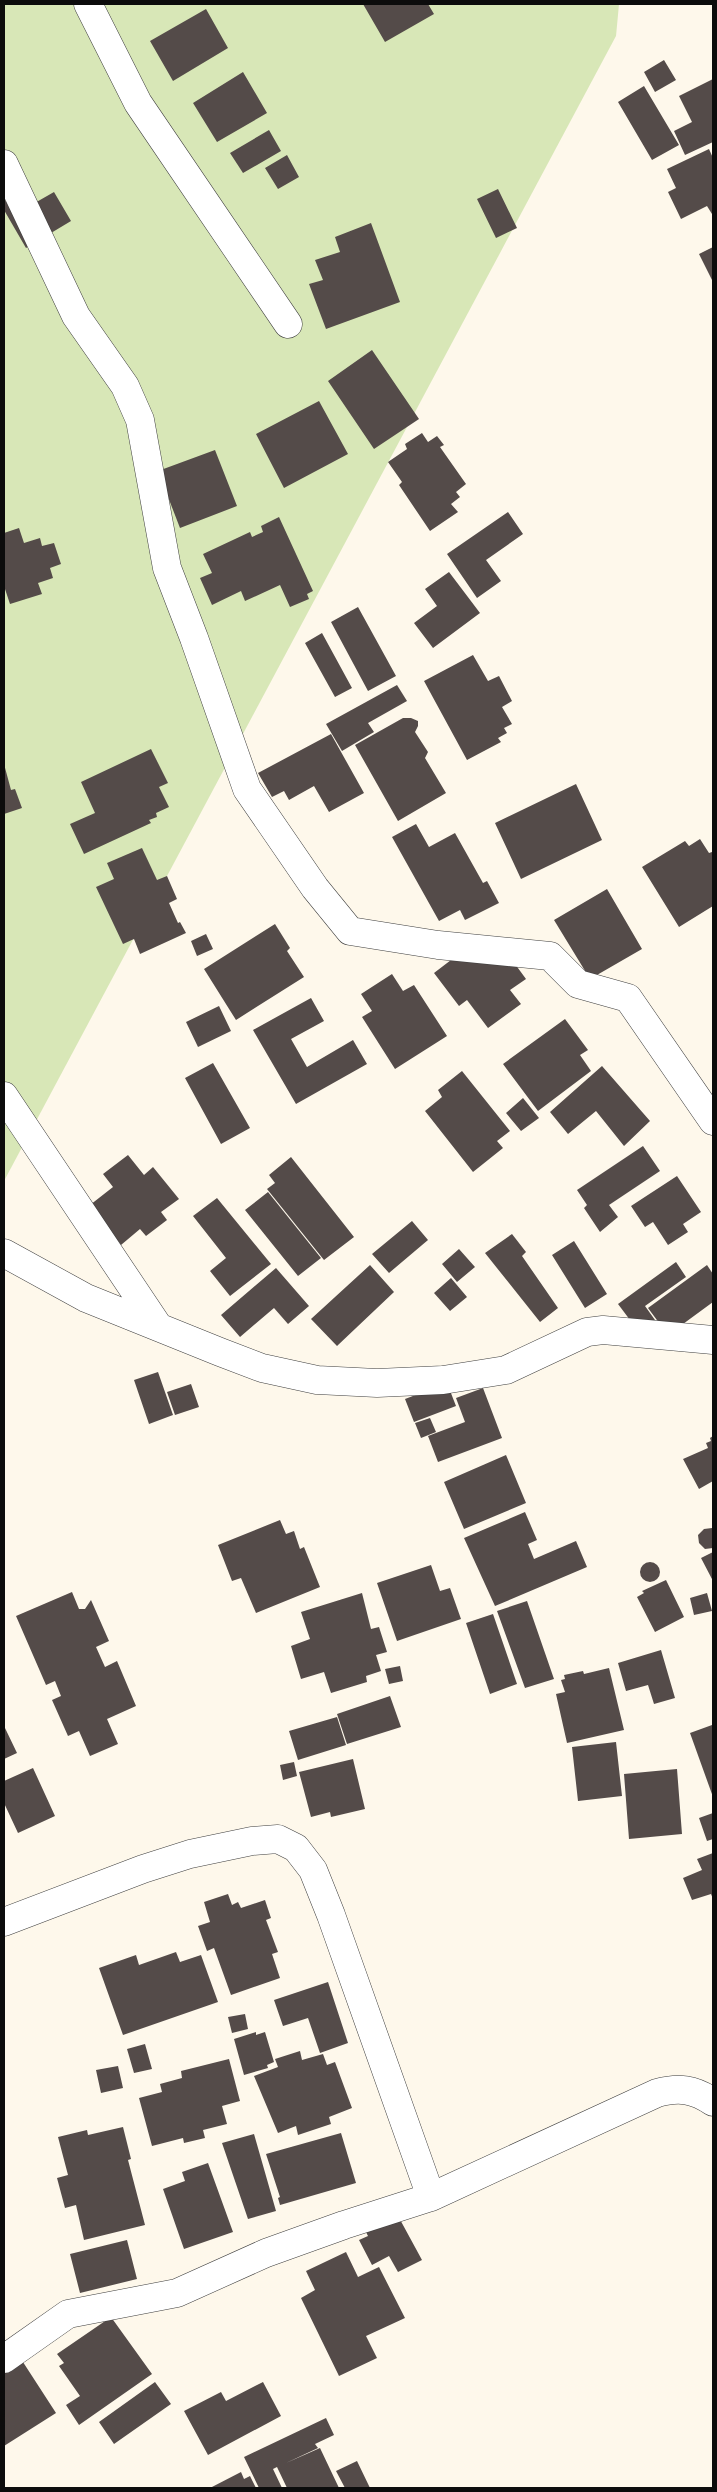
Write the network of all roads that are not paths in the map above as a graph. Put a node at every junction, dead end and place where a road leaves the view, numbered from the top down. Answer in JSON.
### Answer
{"nodes":[{"id":1,"x":88,"y":4,"type":"edge"},
{"id":2,"x":4,"y":164,"type":"edge"},
{"id":3,"x":288,"y":324,"type":"dead end"},
{"id":4,"x":4,"y":1096,"type":"edge"},
{"id":5,"x":713,"y":1121,"type":"edge"},
{"id":6,"x":4,"y":1253,"type":"edge"},
{"id":7,"x":158,"y":1326,"type":"junction"},
{"id":8,"x":713,"y":1340,"type":"edge"},
{"id":9,"x":4,"y":1922,"type":"edge"},
{"id":10,"x":713,"y":2102,"type":"edge"},
{"id":11,"x":432,"y":2197,"type":"junction"},
{"id":12,"x":4,"y":2359,"type":"edge"}],
"edges":[{"from":1,"to":3,"type":"street"},
{"from":2,"to":5,"type":"street"},
{"from":4,"to":7,"type":"street"},
{"from":6,"to":7,"type":"street"},
{"from":7,"to":8,"type":"street"},
{"from":9,"to":11,"type":"street"},
{"from":10,"to":11,"type":"street"},
{"from":11,"to":12,"type":"street"}]}
